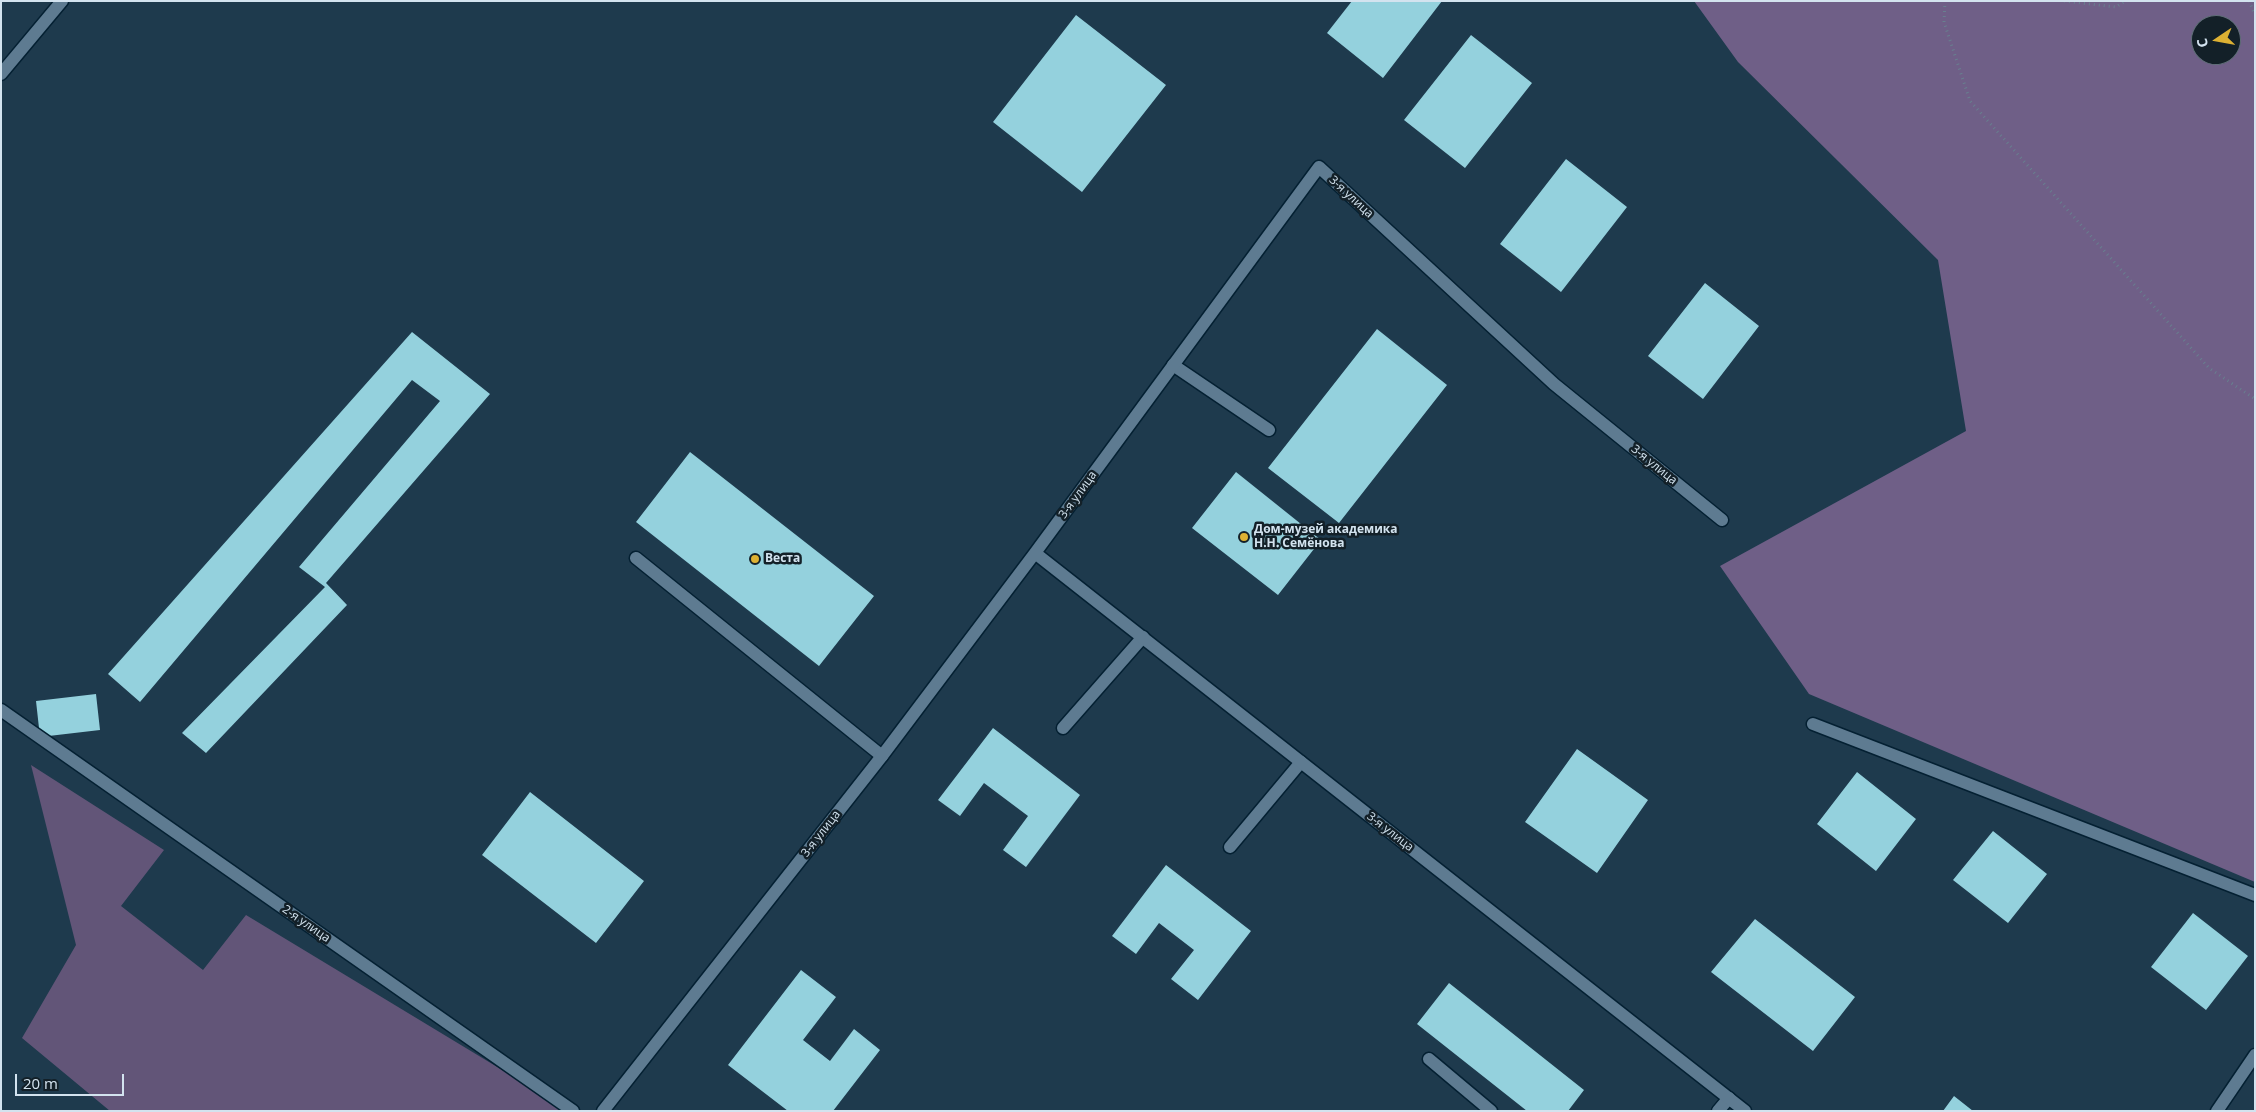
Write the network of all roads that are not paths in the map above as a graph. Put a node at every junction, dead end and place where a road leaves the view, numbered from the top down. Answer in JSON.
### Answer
{"nodes":[{"id":1,"x":62,"y":1,"type":"edge"},
{"id":2,"x":1,"y":74,"type":"edge"},
{"id":3,"x":1173,"y":365,"type":"junction"},
{"id":4,"x":1269,"y":430,"type":"dead end"},
{"id":5,"x":1722,"y":520,"type":"dead end"},
{"id":6,"x":1035,"y":553,"type":"junction"},
{"id":7,"x":636,"y":558,"type":"dead end"},
{"id":8,"x":1143,"y":637,"type":"junction"},
{"id":9,"x":1,"y":710,"type":"edge"},
{"id":10,"x":1813,"y":724,"type":"dead end"},
{"id":11,"x":1063,"y":728,"type":"dead end"},
{"id":12,"x":882,"y":756,"type":"junction"},
{"id":13,"x":1302,"y":762,"type":"junction"},
{"id":14,"x":1230,"y":847,"type":"dead end"},
{"id":15,"x":2255,"y":895,"type":"edge"},
{"id":16,"x":2255,"y":1055,"type":"edge"},
{"id":17,"x":1429,"y":1059,"type":"dead end"},
{"id":18,"x":1729,"y":1098,"type":"junction"},
{"id":19,"x":573,"y":1111,"type":"edge"},
{"id":20,"x":603,"y":1111,"type":"edge"},
{"id":21,"x":1491,"y":1111,"type":"edge"},
{"id":22,"x":1718,"y":1111,"type":"edge"},
{"id":23,"x":1745,"y":1111,"type":"edge"},
{"id":24,"x":2217,"y":1111,"type":"edge"}],
"edges":[{"from":1,"to":2,"type":"street"},
{"from":3,"to":4,"type":"street"},
{"from":3,"to":5,"type":"street","name":"3-я улица"},
{"from":3,"to":6,"type":"street","name":"3-я улица"},
{"from":6,"to":8,"type":"street","name":"3-я улица"},
{"from":6,"to":12,"type":"street","name":"3-я улица"},
{"from":7,"to":12,"type":"street"},
{"from":8,"to":11,"type":"street"},
{"from":8,"to":13,"type":"street","name":"3-я улица"},
{"from":9,"to":19,"type":"street","name":"2-я улица"},
{"from":10,"to":15,"type":"street"},
{"from":12,"to":20,"type":"street","name":"3-я улица"},
{"from":13,"to":14,"type":"street"},
{"from":13,"to":18,"type":"street","name":"3-я улица"},
{"from":16,"to":24,"type":"street"},
{"from":17,"to":21,"type":"street"},
{"from":18,"to":22,"type":"street"},
{"from":18,"to":23,"type":"street","name":"3-я улица"}]}
